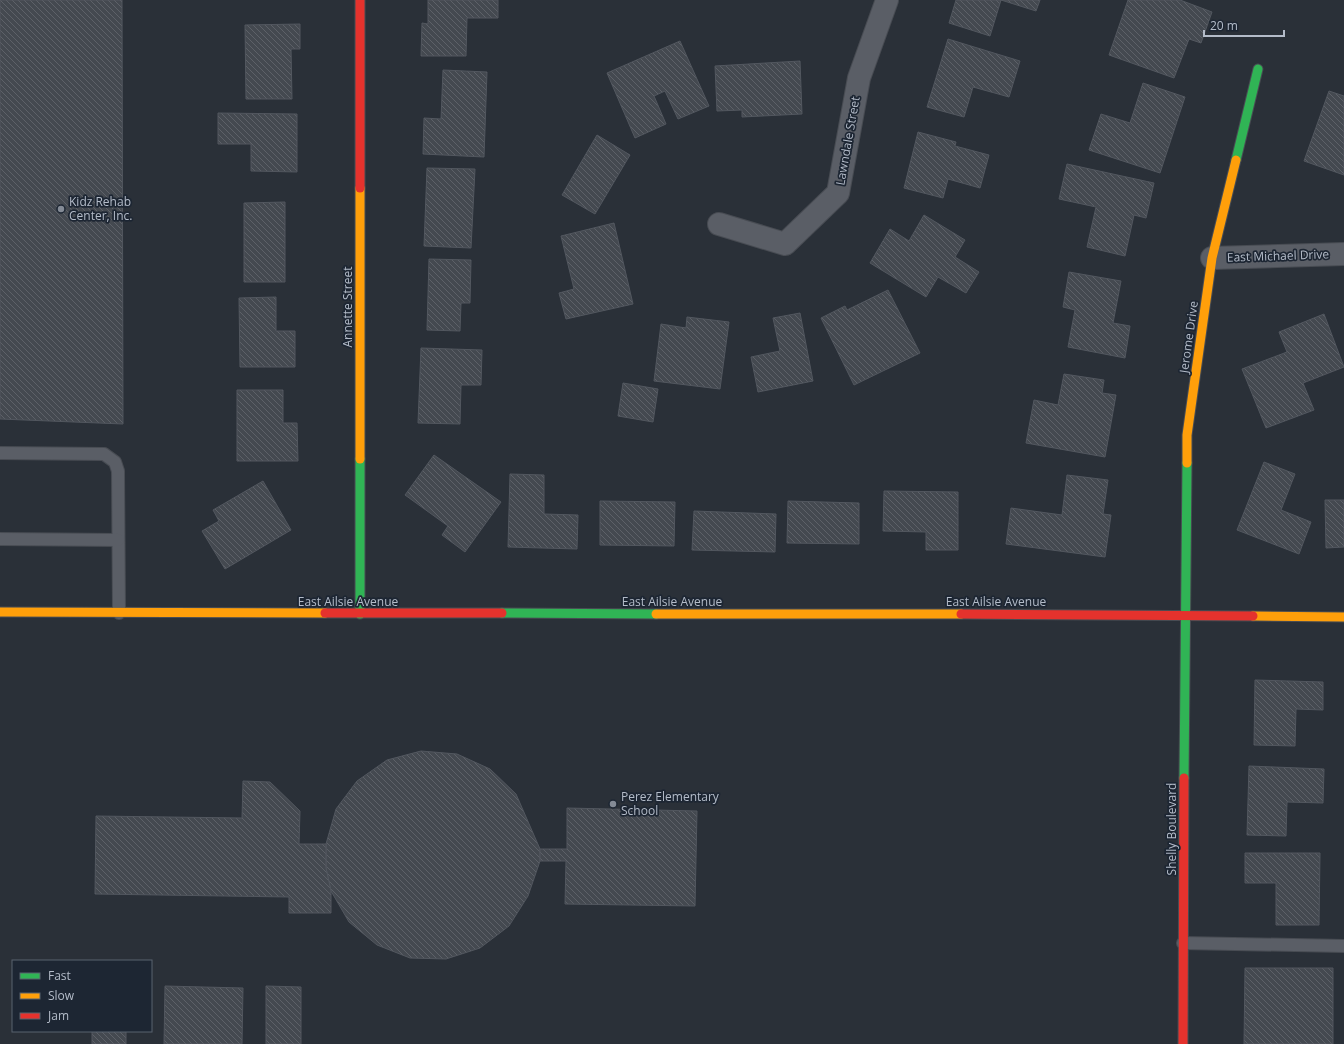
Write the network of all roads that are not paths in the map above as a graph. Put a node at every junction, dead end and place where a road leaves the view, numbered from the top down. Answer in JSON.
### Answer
{"nodes":[{"id":1,"x":360,"y":0,"type":"edge"},
{"id":2,"x":887,"y":0,"type":"edge"},
{"id":3,"x":1258,"y":68,"type":"dead end"},
{"id":4,"x":719,"y":224,"type":"dead end"},
{"id":5,"x":1344,"y":254,"type":"edge"},
{"id":6,"x":1212,"y":258,"type":"junction"},
{"id":7,"x":0,"y":453,"type":"edge"},
{"id":8,"x":0,"y":539,"type":"edge"},
{"id":9,"x":118,"y":540,"type":"junction"},
{"id":10,"x":0,"y":612,"type":"edge"},
{"id":11,"x":119,"y":613,"type":"junction"},
{"id":12,"x":360,"y":614,"type":"junction"},
{"id":13,"x":1184,"y":614,"type":"junction"},
{"id":14,"x":1344,"y":617,"type":"edge"},
{"id":15,"x":1184,"y":943,"type":"junction"},
{"id":16,"x":1344,"y":946,"type":"edge"},
{"id":17,"x":1183,"y":1044,"type":"edge"}],
"edges":[{"from":1,"to":12,"type":"street","name":"Annette Street"},
{"from":2,"to":4,"type":"street","name":"Lawndale Street"},
{"from":3,"to":6,"type":"street","name":"Jerome Drive"},
{"from":5,"to":6,"type":"street","name":"East Michael Drive"},
{"from":6,"to":13,"type":"street","name":"Jerome Drive"},
{"from":7,"to":9,"type":"lane"},
{"from":8,"to":9,"type":"lane"},
{"from":9,"to":11,"type":"lane"},
{"from":10,"to":11,"type":"street","name":"East Ailsie Avenue"},
{"from":11,"to":12,"type":"street","name":"East Ailsie Avenue"},
{"from":12,"to":13,"type":"street","name":"East Ailsie Avenue"},
{"from":13,"to":14,"type":"street","name":"East Ailsie Avenue"},
{"from":13,"to":15,"type":"street","name":"Shelly Boulevard"},
{"from":15,"to":16,"type":"lane"},
{"from":15,"to":17,"type":"street","name":"Shelly Boulevard"}]}
